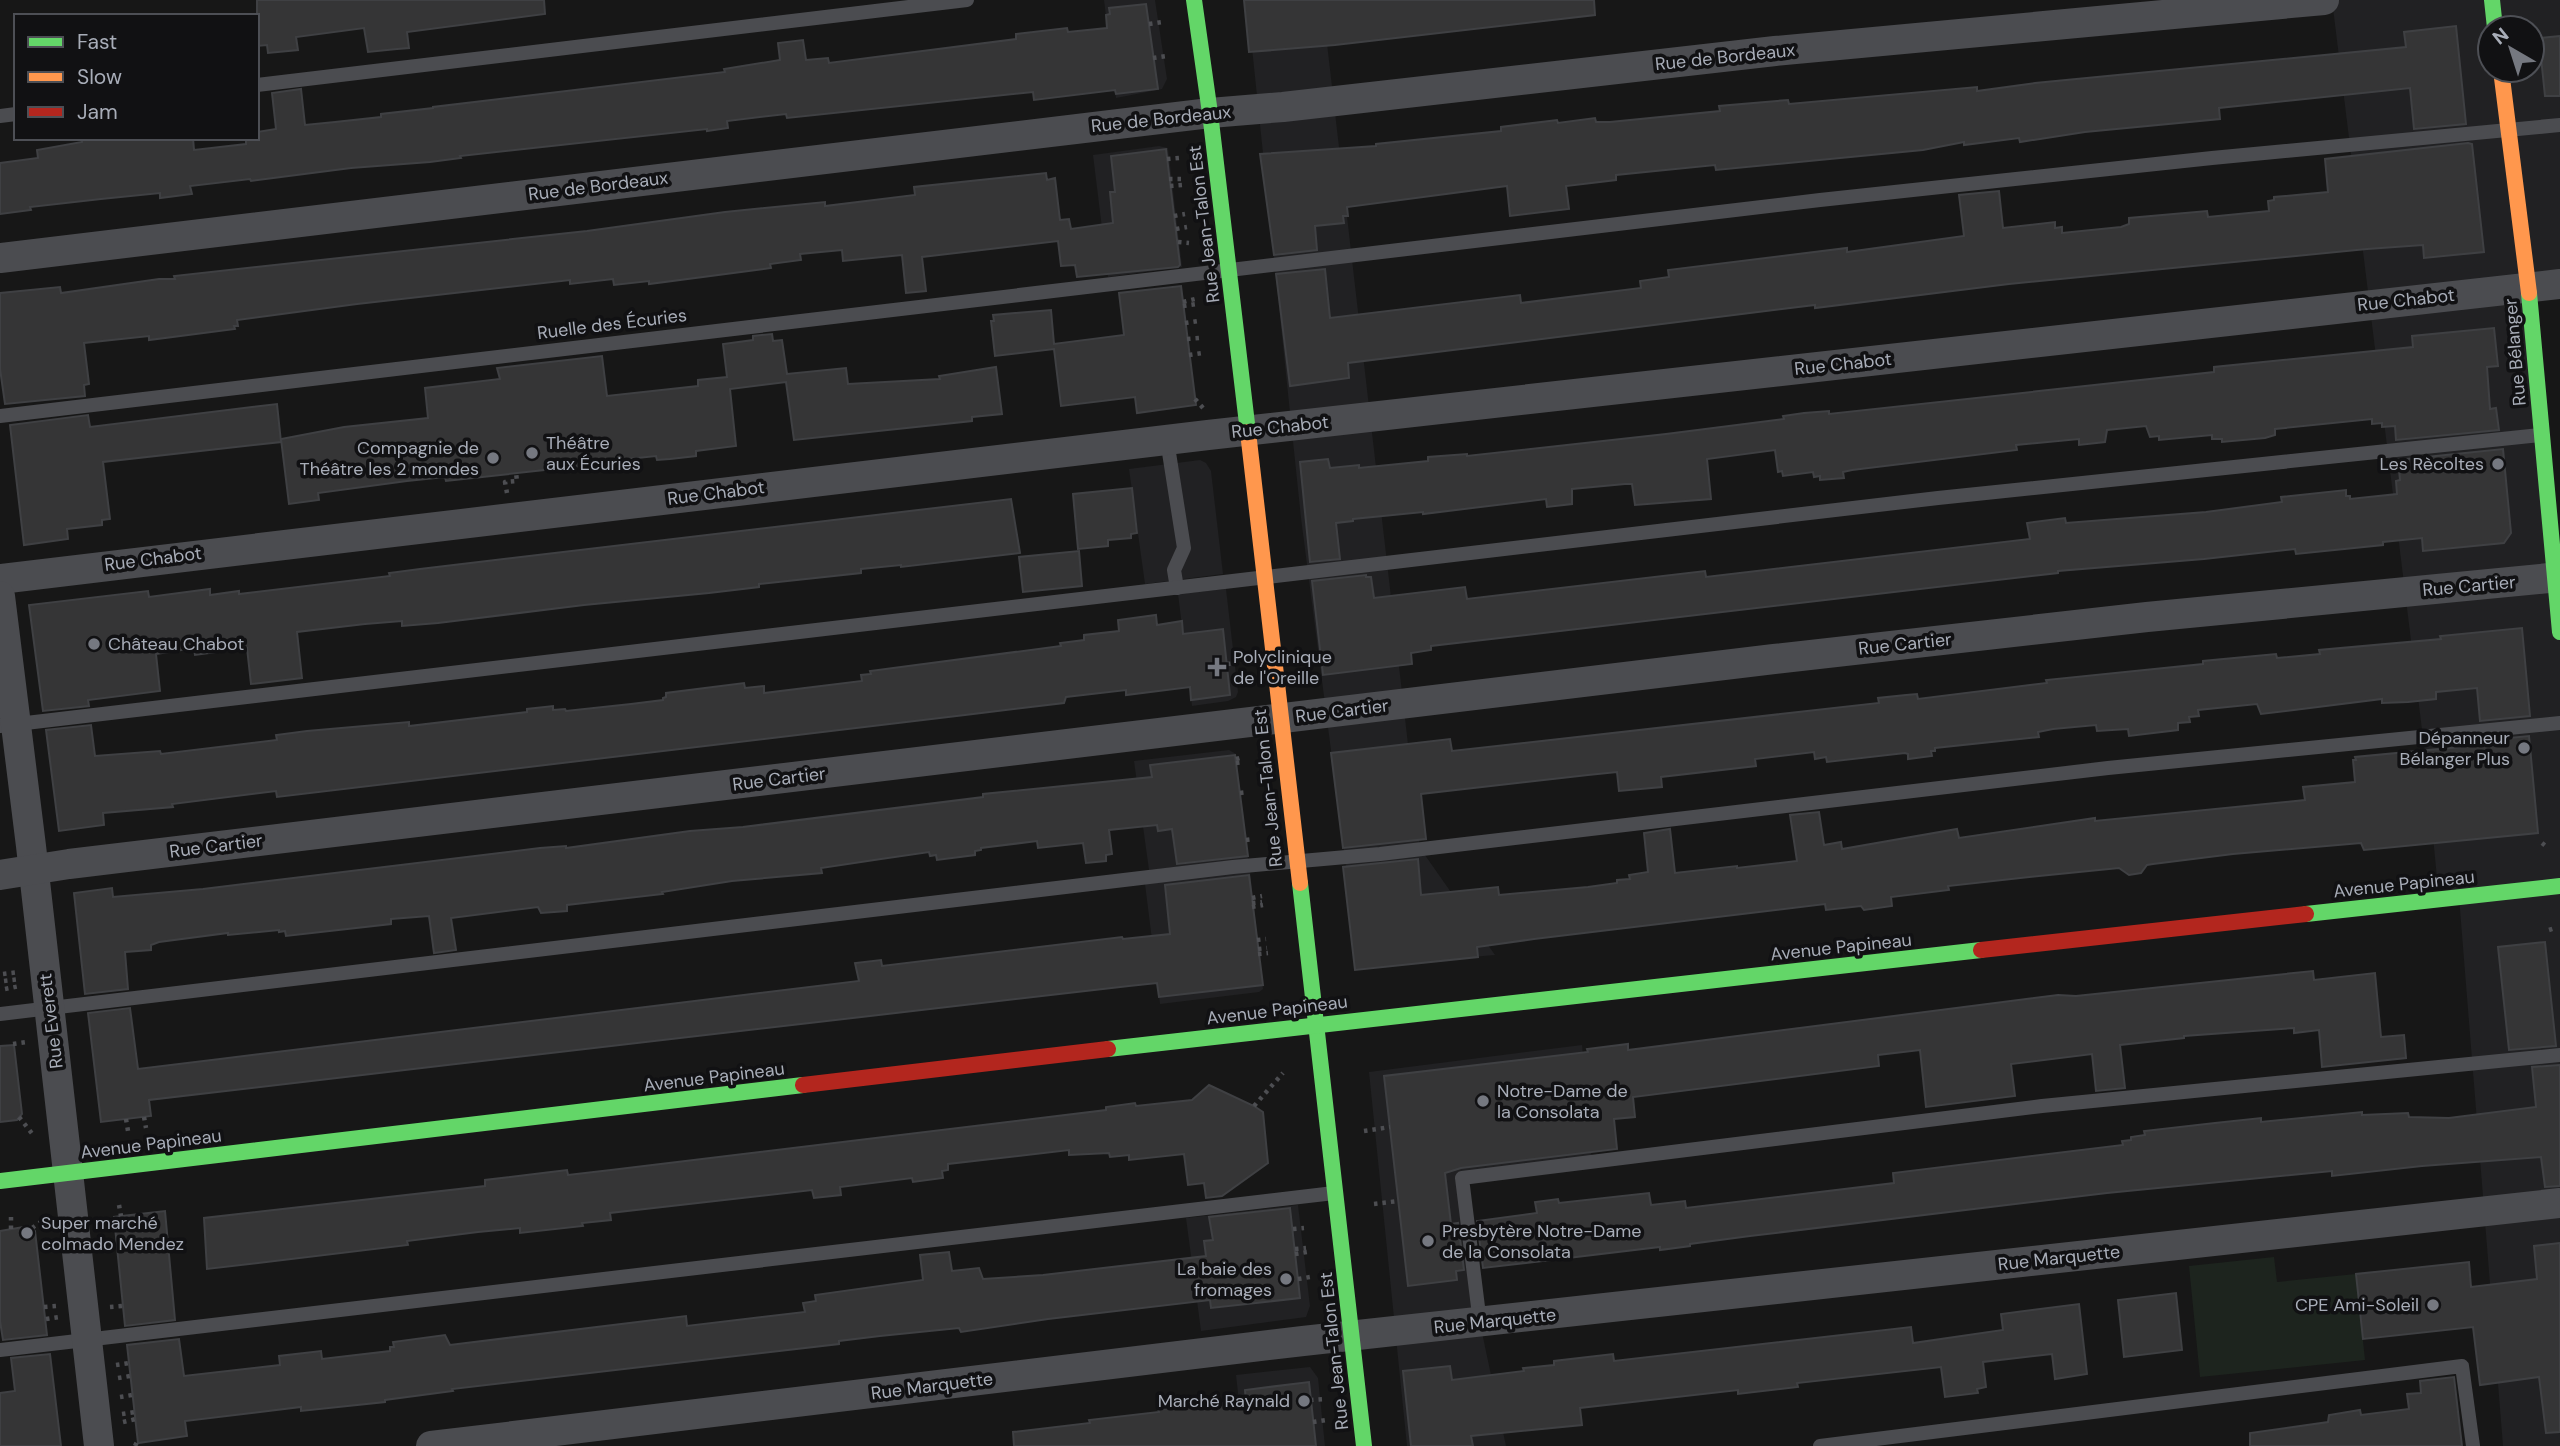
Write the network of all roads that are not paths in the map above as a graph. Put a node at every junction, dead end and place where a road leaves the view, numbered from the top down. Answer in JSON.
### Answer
{"nodes":[{"id":1,"x":967,"y":0,"type":"edge"},
{"id":2,"x":1194,"y":0,"type":"edge"},
{"id":3,"x":2324,"y":0,"type":"edge"},
{"id":4,"x":2503,"y":84,"type":"edge"},
{"id":5,"x":259,"y":85,"type":"edge"},
{"id":6,"x":1210,"y":113,"type":"junction"},
{"id":7,"x":2560,"y":125,"type":"edge"},
{"id":8,"x":2509,"y":130,"type":"junction"},
{"id":9,"x":0,"y":258,"type":"edge"},
{"id":10,"x":1228,"y":269,"type":"junction"},
{"id":11,"x":2560,"y":284,"type":"edge"},
{"id":12,"x":2529,"y":287,"type":"junction"},
{"id":13,"x":0,"y":416,"type":"edge"},
{"id":14,"x":1248,"y":431,"type":"junction"},
{"id":15,"x":2541,"y":435,"type":"junction"},
{"id":16,"x":1167,"y":440,"type":"junction"},
{"id":17,"x":2557,"y":577,"type":"edge"},
{"id":18,"x":1263,"y":578,"type":"junction"},
{"id":19,"x":0,"y":579,"type":"edge"},
{"id":20,"x":1177,"y":588,"type":"junction"},
{"id":21,"x":0,"y":596,"type":"edge"},
{"id":22,"x":2560,"y":632,"type":"edge"},
{"id":23,"x":1279,"y":719,"type":"junction"},
{"id":24,"x":2560,"y":723,"type":"edge"},
{"id":25,"x":8,"y":725,"type":"edge"},
{"id":26,"x":1296,"y":862,"type":"junction"},
{"id":27,"x":34,"y":870,"type":"junction"},
{"id":28,"x":0,"y":875,"type":"edge"},
{"id":29,"x":2560,"y":886,"type":"edge"},
{"id":30,"x":49,"y":1008,"type":"junction"},
{"id":31,"x":0,"y":1014,"type":"edge"},
{"id":32,"x":1316,"y":1024,"type":"junction"},
{"id":33,"x":2560,"y":1055,"type":"edge"},
{"id":34,"x":68,"y":1173,"type":"junction"},
{"id":35,"x":0,"y":1181,"type":"edge"},
{"id":36,"x":1335,"y":1193,"type":"junction"},
{"id":37,"x":2560,"y":1203,"type":"edge"},
{"id":38,"x":1480,"y":1323,"type":"junction"},
{"id":39,"x":1352,"y":1336,"type":"junction"},
{"id":40,"x":87,"y":1340,"type":"junction"},
{"id":41,"x":0,"y":1350,"type":"edge"},
{"id":42,"x":99,"y":1446,"type":"edge"},
{"id":43,"x":431,"y":1446,"type":"edge"},
{"id":44,"x":1364,"y":1446,"type":"edge"},
{"id":45,"x":1820,"y":1446,"type":"edge"},
{"id":46,"x":2473,"y":1446,"type":"edge"}],
"edges":[{"from":1,"to":5,"type":"lane"},
{"from":2,"to":6,"type":"main road","name":"Rue Jean-Talon Est"},
{"from":3,"to":6,"type":"street","name":"Rue de Bordeaux"},
{"from":4,"to":8,"type":"main road","name":"Rue Bélanger"},
{"from":6,"to":9,"type":"street","name":"Rue de Bordeaux"},
{"from":6,"to":10,"type":"main road","name":"Rue Jean-Talon Est"},
{"from":7,"to":8,"type":"lane","name":"Ruelle des Écuries"},
{"from":8,"to":10,"type":"lane","name":"Ruelle des Écuries"},
{"from":8,"to":12,"type":"main road","name":"Rue Bélanger"},
{"from":10,"to":13,"type":"lane","name":"Ruelle des Écuries"},
{"from":10,"to":14,"type":"main road","name":"Rue Jean-Talon Est"},
{"from":11,"to":12,"type":"street","name":"Rue Chabot"},
{"from":12,"to":14,"type":"street","name":"Rue Chabot"},
{"from":12,"to":15,"type":"main road","name":"Rue Bélanger"},
{"from":14,"to":16,"type":"street","name":"Rue Chabot"},
{"from":14,"to":18,"type":"main road","name":"Rue Jean-Talon Est"},
{"from":15,"to":17,"type":"main road","name":"Rue Bélanger"},
{"from":15,"to":18,"type":"lane"},
{"from":16,"to":19,"type":"street","name":"Rue Chabot"},
{"from":16,"to":20,"type":"lane"},
{"from":17,"to":22,"type":"main road","name":"Rue Bélanger"},
{"from":17,"to":23,"type":"street","name":"Rue Cartier"},
{"from":18,"to":20,"type":"lane"},
{"from":18,"to":23,"type":"main road","name":"Rue Jean-Talon Est"},
{"from":20,"to":25,"type":"lane"},
{"from":21,"to":25,"type":"street","name":"Rue Everett"},
{"from":23,"to":26,"type":"main road","name":"Rue Jean-Talon Est"},
{"from":23,"to":27,"type":"street","name":"Rue Cartier"},
{"from":24,"to":26,"type":"lane"},
{"from":25,"to":27,"type":"street","name":"Rue Everett"},
{"from":26,"to":30,"type":"lane"},
{"from":26,"to":32,"type":"main road","name":"Rue Jean-Talon Est"},
{"from":27,"to":28,"type":"street","name":"Rue Cartier"},
{"from":27,"to":30,"type":"street","name":"Rue Everett"},
{"from":29,"to":32,"type":"main road","name":"Avenue Papineau"},
{"from":30,"to":31,"type":"lane"},
{"from":30,"to":34,"type":"street","name":"Rue Everett"},
{"from":32,"to":34,"type":"main road","name":"Avenue Papineau"},
{"from":32,"to":36,"type":"main road","name":"Rue Jean-Talon Est"},
{"from":33,"to":38,"type":"lane"},
{"from":34,"to":35,"type":"main road","name":"Avenue Papineau"},
{"from":34,"to":40,"type":"street","name":"Rue Everett"},
{"from":36,"to":39,"type":"main road","name":"Rue Jean-Talon Est"},
{"from":36,"to":40,"type":"lane"},
{"from":37,"to":38,"type":"street","name":"Rue Marquette"},
{"from":38,"to":39,"type":"street","name":"Rue Marquette"},
{"from":39,"to":43,"type":"street","name":"Rue Marquette"},
{"from":39,"to":44,"type":"main road","name":"Rue Jean-Talon Est"},
{"from":40,"to":41,"type":"lane"},
{"from":40,"to":42,"type":"street","name":"Rue Everett"},
{"from":45,"to":46,"type":"lane"}]}
